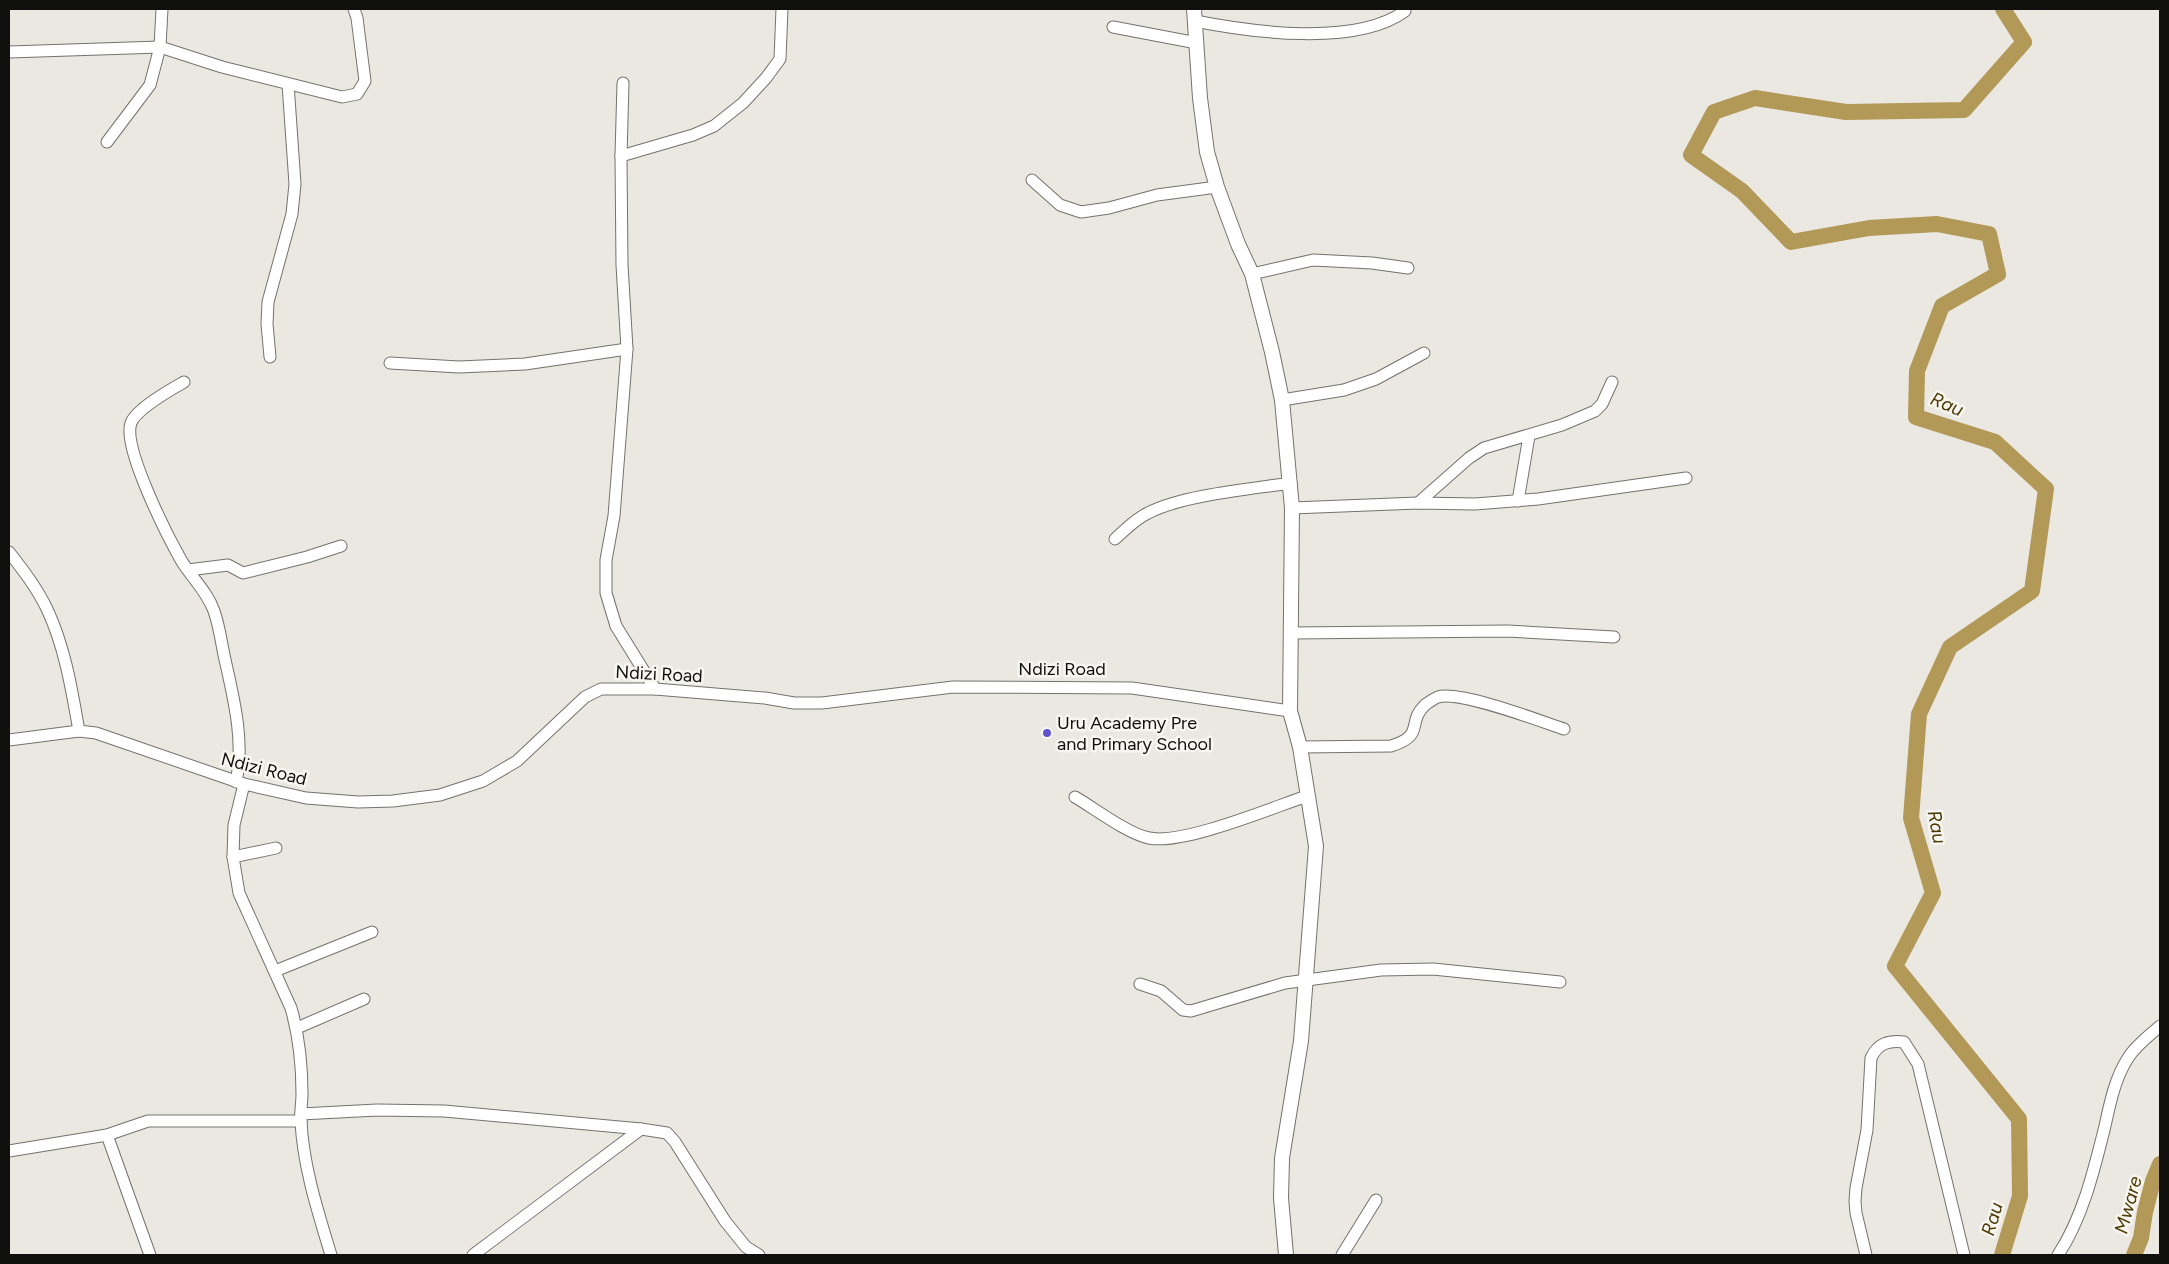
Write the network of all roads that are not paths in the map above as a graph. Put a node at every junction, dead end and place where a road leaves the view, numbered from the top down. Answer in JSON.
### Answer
{"nodes":[{"id":1,"x":162,"y":9,"type":"edge"},
{"id":2,"x":354,"y":9,"type":"edge"},
{"id":3,"x":782,"y":9,"type":"edge"},
{"id":4,"x":1405,"y":11,"type":"dead end"},
{"id":5,"x":1194,"y":15,"type":"edge"},
{"id":6,"x":1113,"y":27,"type":"dead end"},
{"id":7,"x":1197,"y":43,"type":"junction"},
{"id":8,"x":160,"y":47,"type":"junction"},
{"id":9,"x":9,"y":52,"type":"edge"},
{"id":10,"x":623,"y":83,"type":"dead end"},
{"id":11,"x":288,"y":84,"type":"junction"},
{"id":12,"x":107,"y":142,"type":"dead end"},
{"id":13,"x":620,"y":156,"type":"junction"},
{"id":14,"x":1032,"y":180,"type":"dead end"},
{"id":15,"x":1217,"y":187,"type":"junction"},
{"id":16,"x":1408,"y":268,"type":"dead end"},
{"id":17,"x":1252,"y":274,"type":"junction"},
{"id":18,"x":627,"y":349,"type":"junction"},
{"id":19,"x":1424,"y":353,"type":"dead end"},
{"id":20,"x":270,"y":357,"type":"dead end"},
{"id":21,"x":390,"y":363,"type":"dead end"},
{"id":22,"x":184,"y":382,"type":"dead end"},
{"id":23,"x":1612,"y":382,"type":"dead end"},
{"id":24,"x":1282,"y":400,"type":"junction"},
{"id":25,"x":1529,"y":436,"type":"junction"},
{"id":26,"x":1686,"y":478,"type":"dead end"},
{"id":27,"x":1291,"y":483,"type":"junction"},
{"id":28,"x":1518,"y":501,"type":"junction"},
{"id":29,"x":1418,"y":503,"type":"junction"},
{"id":30,"x":1292,"y":508,"type":"junction"},
{"id":31,"x":1115,"y":539,"type":"dead end"},
{"id":32,"x":341,"y":546,"type":"dead end"},
{"id":33,"x":9,"y":552,"type":"edge"},
{"id":34,"x":188,"y":570,"type":"junction"},
{"id":35,"x":1291,"y":633,"type":"junction"},
{"id":36,"x":1614,"y":637,"type":"dead end"},
{"id":37,"x":655,"y":689,"type":"junction"},
{"id":38,"x":1290,"y":711,"type":"junction"},
{"id":39,"x":1564,"y":729,"type":"dead end"},
{"id":40,"x":80,"y":731,"type":"junction"},
{"id":41,"x":9,"y":740,"type":"edge"},
{"id":42,"x":1300,"y":747,"type":"junction"},
{"id":43,"x":240,"y":783,"type":"junction"},
{"id":44,"x":1307,"y":796,"type":"junction"},
{"id":45,"x":1075,"y":797,"type":"dead end"},
{"id":46,"x":276,"y":848,"type":"dead end"},
{"id":47,"x":233,"y":857,"type":"junction"},
{"id":48,"x":372,"y":932,"type":"dead end"},
{"id":49,"x":275,"y":971,"type":"junction"},
{"id":50,"x":1305,"y":979,"type":"junction"},
{"id":51,"x":1560,"y":982,"type":"dead end"},
{"id":52,"x":1140,"y":984,"type":"dead end"},
{"id":53,"x":364,"y":999,"type":"dead end"},
{"id":54,"x":2160,"y":1026,"type":"edge"},
{"id":55,"x":297,"y":1028,"type":"junction"},
{"id":56,"x":301,"y":1118,"type":"junction"},
{"id":57,"x":641,"y":1129,"type":"junction"},
{"id":58,"x":107,"y":1135,"type":"junction"},
{"id":59,"x":9,"y":1151,"type":"edge"},
{"id":60,"x":1376,"y":1200,"type":"dead end"},
{"id":61,"x":150,"y":1255,"type":"edge"},
{"id":62,"x":331,"y":1255,"type":"edge"},
{"id":63,"x":473,"y":1255,"type":"edge"},
{"id":64,"x":759,"y":1255,"type":"edge"},
{"id":65,"x":1286,"y":1255,"type":"edge"},
{"id":66,"x":1342,"y":1255,"type":"edge"},
{"id":67,"x":1866,"y":1255,"type":"edge"},
{"id":68,"x":1964,"y":1255,"type":"edge"},
{"id":69,"x":2058,"y":1255,"type":"edge"}],
"edges":[{"from":1,"to":8,"type":"street"},
{"from":2,"to":11,"type":"street"},
{"from":3,"to":13,"type":"street"},
{"from":4,"to":5,"type":"street"},
{"from":5,"to":7,"type":"street"},
{"from":6,"to":7,"type":"street"},
{"from":7,"to":15,"type":"street"},
{"from":8,"to":9,"type":"street"},
{"from":8,"to":11,"type":"street"},
{"from":8,"to":12,"type":"street"},
{"from":10,"to":13,"type":"street"},
{"from":11,"to":20,"type":"street"},
{"from":13,"to":18,"type":"street"},
{"from":14,"to":15,"type":"street"},
{"from":15,"to":17,"type":"street"},
{"from":16,"to":17,"type":"street"},
{"from":17,"to":24,"type":"street"},
{"from":18,"to":21,"type":"street"},
{"from":18,"to":37,"type":"street"},
{"from":19,"to":24,"type":"street"},
{"from":22,"to":34,"type":"street"},
{"from":23,"to":25,"type":"street"},
{"from":24,"to":27,"type":"street"},
{"from":25,"to":28,"type":"street"},
{"from":25,"to":29,"type":"street"},
{"from":26,"to":28,"type":"street"},
{"from":27,"to":30,"type":"street"},
{"from":27,"to":31,"type":"street"},
{"from":28,"to":29,"type":"street"},
{"from":29,"to":30,"type":"street"},
{"from":30,"to":35,"type":"street"},
{"from":32,"to":34,"type":"street"},
{"from":33,"to":40,"type":"street"},
{"from":34,"to":43,"type":"street"},
{"from":35,"to":36,"type":"street"},
{"from":35,"to":38,"type":"street"},
{"from":37,"to":38,"type":"street","name":"Ndizi Road"},
{"from":37,"to":43,"type":"street","name":"Ndizi Road"},
{"from":38,"to":42,"type":"street"},
{"from":39,"to":42,"type":"street"},
{"from":40,"to":41,"type":"street","name":"Ndizi Road"},
{"from":40,"to":43,"type":"street","name":"Ndizi Road"},
{"from":42,"to":44,"type":"street"},
{"from":43,"to":47,"type":"street"},
{"from":44,"to":45,"type":"street"},
{"from":44,"to":50,"type":"street"},
{"from":46,"to":47,"type":"street"},
{"from":47,"to":49,"type":"street"},
{"from":48,"to":49,"type":"street"},
{"from":49,"to":55,"type":"street"},
{"from":50,"to":51,"type":"street"},
{"from":50,"to":52,"type":"street"},
{"from":50,"to":65,"type":"street"},
{"from":53,"to":55,"type":"street"},
{"from":54,"to":69,"type":"street"},
{"from":55,"to":56,"type":"street"},
{"from":56,"to":57,"type":"street"},
{"from":56,"to":58,"type":"street"},
{"from":56,"to":62,"type":"street"},
{"from":57,"to":63,"type":"street"},
{"from":57,"to":64,"type":"street"},
{"from":58,"to":59,"type":"street"},
{"from":58,"to":61,"type":"street"},
{"from":60,"to":66,"type":"street"},
{"from":67,"to":68,"type":"street"}]}
